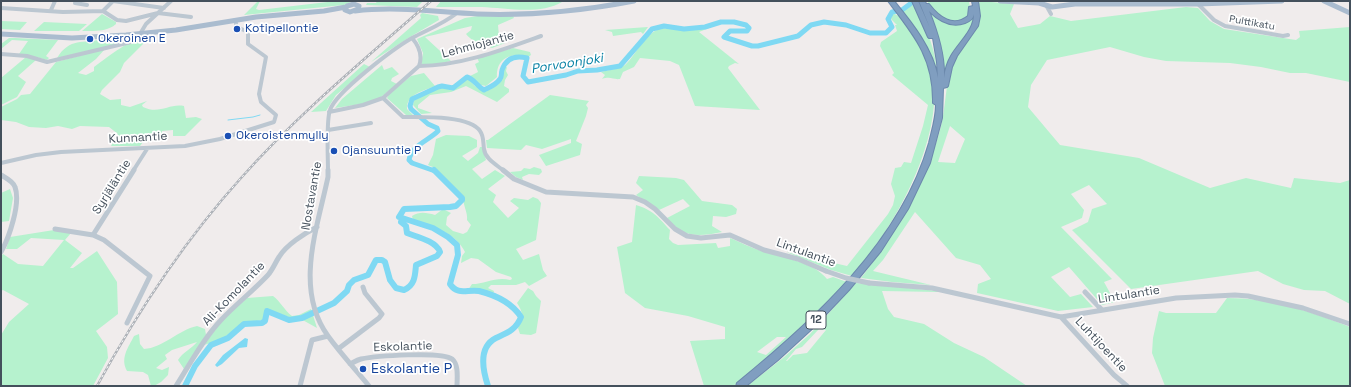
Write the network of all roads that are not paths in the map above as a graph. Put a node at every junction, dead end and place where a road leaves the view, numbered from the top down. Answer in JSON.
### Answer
{"nodes":[{"id":1,"x":55,"y":1,"type":"edge"},
{"id":2,"x":113,"y":1,"type":"edge"},
{"id":3,"x":171,"y":1,"type":"edge"},
{"id":4,"x":634,"y":1,"type":"edge"},
{"id":5,"x":971,"y":1,"type":"edge"},
{"id":6,"x":975,"y":1,"type":"edge"},
{"id":7,"x":1000,"y":1,"type":"edge"},
{"id":8,"x":1021,"y":1,"type":"edge"},
{"id":9,"x":1040,"y":1,"type":"edge"},
{"id":10,"x":1258,"y":1,"type":"edge"},
{"id":11,"x":1282,"y":1,"type":"edge"},
{"id":12,"x":1324,"y":1,"type":"edge"},
{"id":13,"x":1330,"y":1,"type":"edge"},
{"id":14,"x":892,"y":2,"type":"edge"},
{"id":15,"x":924,"y":2,"type":"edge"},
{"id":16,"x":75,"y":3,"type":"dead end"},
{"id":17,"x":916,"y":3,"type":"edge"},
{"id":18,"x":1230,"y":3,"type":"junction"},
{"id":19,"x":1045,"y":4,"type":"edge"},
{"id":20,"x":1054,"y":4,"type":"edge"},
{"id":21,"x":1198,"y":4,"type":"junction"},
{"id":22,"x":357,"y":5,"type":"edge"},
{"id":23,"x":1,"y":8,"type":"edge"},
{"id":24,"x":164,"y":8,"type":"junction"},
{"id":25,"x":51,"y":10,"type":"junction"},
{"id":26,"x":81,"y":11,"type":"junction"},
{"id":27,"x":103,"y":11,"type":"junction"},
{"id":28,"x":433,"y":12,"type":"junction"},
{"id":29,"x":1350,"y":12,"type":"edge"},
{"id":30,"x":158,"y":13,"type":"junction"},
{"id":31,"x":455,"y":13,"type":"junction"},
{"id":32,"x":191,"y":17,"type":"dead end"},
{"id":33,"x":446,"y":19,"type":"junction"},
{"id":34,"x":235,"y":20,"type":"junction"},
{"id":35,"x":440,"y":23,"type":"junction"},
{"id":36,"x":1,"y":34,"type":"edge"},
{"id":37,"x":139,"y":34,"type":"junction"},
{"id":38,"x":1288,"y":35,"type":"dead end"},
{"id":39,"x":541,"y":36,"type":"dead end"},
{"id":40,"x":412,"y":38,"type":"junction"},
{"id":41,"x":1,"y":54,"type":"edge"},
{"id":42,"x":419,"y":66,"type":"junction"},
{"id":43,"x":383,"y":98,"type":"junction"},
{"id":44,"x":329,"y":112,"type":"junction"},
{"id":45,"x":371,"y":123,"type":"dead end"},
{"id":46,"x":935,"y":129,"type":"junction"},
{"id":47,"x":328,"y":130,"type":"junction"},
{"id":48,"x":147,"y":148,"type":"junction"},
{"id":49,"x":1,"y":163,"type":"edge"},
{"id":50,"x":1,"y":175,"type":"edge"},
{"id":51,"x":317,"y":227,"type":"junction"},
{"id":52,"x":55,"y":229,"type":"dead end"},
{"id":53,"x":93,"y":236,"type":"junction"},
{"id":54,"x":1,"y":252,"type":"edge"},
{"id":55,"x":363,"y":287,"type":"dead end"},
{"id":56,"x":1085,"y":292,"type":"dead end"},
{"id":57,"x":1102,"y":310,"type":"junction"},
{"id":58,"x":1061,"y":317,"type":"junction"},
{"id":59,"x":127,"y":323,"type":"dead end"},
{"id":60,"x":1350,"y":324,"type":"edge"},
{"id":61,"x":328,"y":336,"type":"junction"},
{"id":62,"x":338,"y":349,"type":"junction"},
{"id":63,"x":350,"y":364,"type":"junction"},
{"id":64,"x":176,"y":386,"type":"edge"},
{"id":65,"x":300,"y":386,"type":"edge"},
{"id":66,"x":369,"y":386,"type":"edge"},
{"id":67,"x":457,"y":386,"type":"edge"},
{"id":68,"x":740,"y":386,"type":"edge"},
{"id":69,"x":1127,"y":386,"type":"edge"}],
"edges":[{"from":1,"to":25,"type":"street"},
{"from":2,"to":24,"type":"street"},
{"from":2,"to":27,"type":"street"},
{"from":3,"to":24,"type":"street"},
{"from":4,"to":31,"type":"main road"},
{"from":5,"to":15,"type":"highway"},
{"from":6,"to":46,"type":"highway"},
{"from":7,"to":19,"type":"main road"},
{"from":8,"to":9,"type":"main road"},
{"from":10,"to":18,"type":"main road"},
{"from":11,"to":18,"type":"main road"},
{"from":12,"to":29,"type":"main road"},
{"from":13,"to":29,"type":"main road"},
{"from":14,"to":46,"type":"highway"},
{"from":15,"to":46,"type":"highway","number":"12"},
{"from":16,"to":26,"type":"street"},
{"from":17,"to":46,"type":"highway","number":"12"},
{"from":18,"to":21,"type":"main road"},
{"from":19,"to":20,"type":"main road"},
{"from":19,"to":20,"type":"street"},
{"from":20,"to":21,"type":"main road"},
{"from":21,"to":38,"type":"street","name":"Pulttikatu"},
{"from":22,"to":28,"type":"main road"},
{"from":22,"to":34,"type":"main road"},
{"from":23,"to":25,"type":"street"},
{"from":24,"to":30,"type":"street"},
{"from":25,"to":26,"type":"street"},
{"from":26,"to":27,"type":"street"},
{"from":27,"to":30,"type":"street"},
{"from":28,"to":31,"type":"main road"},
{"from":28,"to":33,"type":"street"},
{"from":30,"to":32,"type":"street"},
{"from":30,"to":37,"type":"street"},
{"from":31,"to":33,"type":"street","name":"Nostavantie"},
{"from":31,"to":35,"type":"street","name":"Nostavantie"},
{"from":33,"to":35,"type":"street","name":"Nostavantie"},
{"from":34,"to":37,"type":"main road"},
{"from":34,"to":48,"type":"street","name":"Kunnantie"},
{"from":35,"to":40,"type":"street","name":"Nostavantie"},
{"from":36,"to":37,"type":"main road"},
{"from":37,"to":41,"type":"street"},
{"from":39,"to":42,"type":"street","name":"Lehmiojantie"},
{"from":40,"to":42,"type":"street"},
{"from":40,"to":44,"type":"street","name":"Nostavantie"},
{"from":42,"to":43,"type":"street"},
{"from":43,"to":44,"type":"street"},
{"from":43,"to":58,"type":"street","name":"Lintulantie","bridge":true},
{"from":44,"to":47,"type":"street","name":"Nostavantie"},
{"from":45,"to":47,"type":"street"},
{"from":46,"to":68,"type":"highway","number":"12"},
{"from":47,"to":51,"type":"street","name":"Nostavantie"},
{"from":48,"to":49,"type":"street","name":"Kunnantie"},
{"from":48,"to":53,"type":"street","name":"Syrjäläntie"},
{"from":50,"to":54,"type":"street"},
{"from":51,"to":61,"type":"street","name":"Nostavantie"},
{"from":51,"to":64,"type":"street","name":"Ali-Komolantie"},
{"from":52,"to":53,"type":"street"},
{"from":53,"to":59,"type":"street"},
{"from":55,"to":62,"type":"street"},
{"from":56,"to":57,"type":"street"},
{"from":57,"to":58,"type":"street","name":"Lintulantie"},
{"from":57,"to":60,"type":"street","name":"Lintulantie"},
{"from":58,"to":69,"type":"street","name":"Luhtijoentie"},
{"from":61,"to":62,"type":"street","name":"Nostavantie"},
{"from":61,"to":65,"type":"street"},
{"from":62,"to":63,"type":"street","name":"Nostavantie"},
{"from":63,"to":66,"type":"street","name":"Nostavantie"},
{"from":63,"to":67,"type":"street","name":"Eskolantie"}]}
